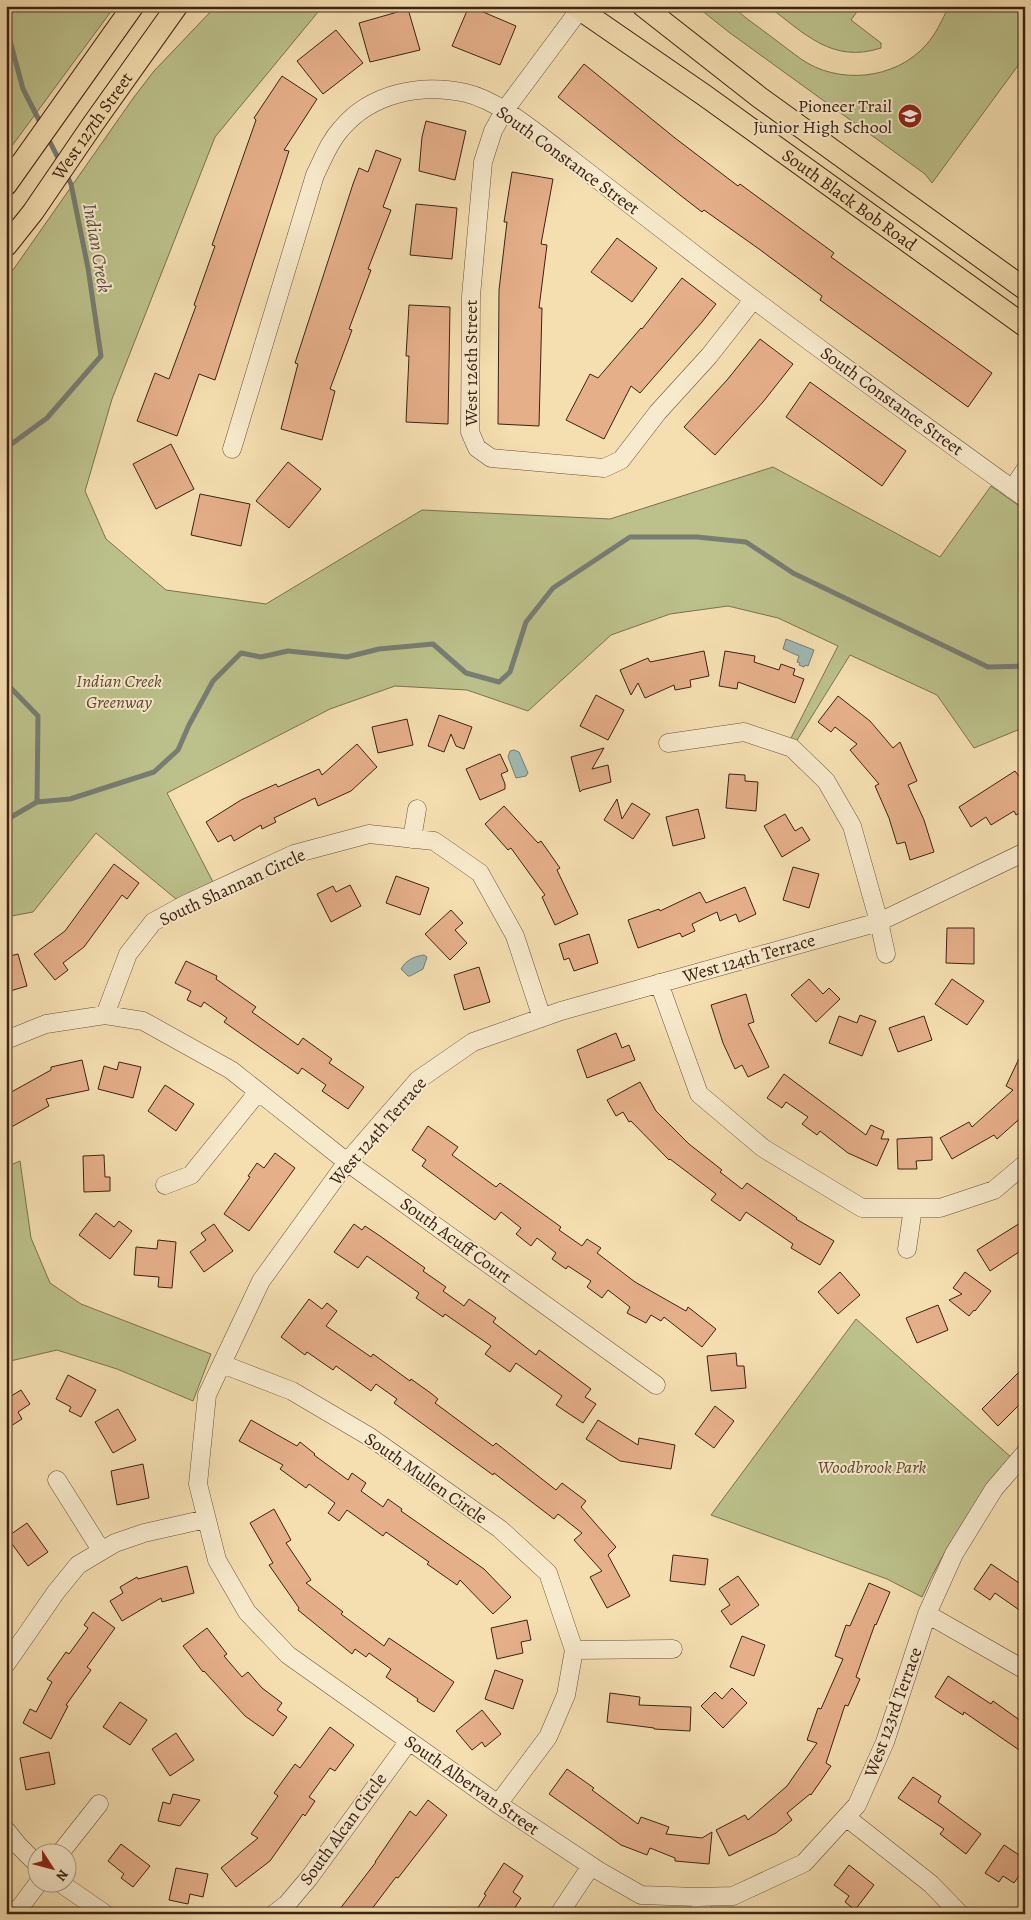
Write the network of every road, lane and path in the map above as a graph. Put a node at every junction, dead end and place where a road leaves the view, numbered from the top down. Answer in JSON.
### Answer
{"nodes":[{"id":1,"x":133,"y":6,"type":"edge"},
{"id":2,"x":177,"y":6,"type":"edge"},
{"id":3,"x":643,"y":6,"type":"edge"},
{"id":4,"x":578,"y":8,"type":"edge"},
{"id":5,"x":504,"y":111,"type":"junction"},
{"id":6,"x":12,"y":178,"type":"edge"},
{"id":7,"x":6,"y":246,"type":"edge"},
{"id":8,"x":1025,"y":289,"type":"edge"},
{"id":9,"x":753,"y":300,"type":"junction"},
{"id":10,"x":1025,"y":326,"type":"edge"},
{"id":11,"x":232,"y":449,"type":"dead end"},
{"id":12,"x":1025,"y":470,"type":"edge"},
{"id":13,"x":1018,"y":493,"type":"edge"},
{"id":14,"x":668,"y":743,"type":"dead end"},
{"id":15,"x":417,"y":809,"type":"dead end"},
{"id":16,"x":412,"y":839,"type":"junction"},
{"id":17,"x":1025,"y":852,"type":"edge"},
{"id":18,"x":879,"y":922,"type":"junction"},
{"id":19,"x":886,"y":954,"type":"dead end"},
{"id":20,"x":659,"y":983,"type":"junction"},
{"id":21,"x":105,"y":1014,"type":"junction"},
{"id":22,"x":542,"y":1018,"type":"junction"},
{"id":23,"x":6,"y":1040,"type":"edge"},
{"id":24,"x":258,"y":1092,"type":"junction"},
{"id":25,"x":347,"y":1162,"type":"junction"},
{"id":26,"x":1025,"y":1164,"type":"edge"},
{"id":27,"x":165,"y":1185,"type":"dead end"},
{"id":28,"x":913,"y":1208,"type":"junction"},
{"id":29,"x":907,"y":1249,"type":"dead end"},
{"id":30,"x":222,"y":1364,"type":"junction"},
{"id":31,"x":656,"y":1385,"type":"dead end"},
{"id":32,"x":1025,"y":1453,"type":"edge"},
{"id":33,"x":57,"y":1480,"type":"dead end"},
{"id":34,"x":206,"y":1519,"type":"junction"},
{"id":35,"x":101,"y":1550,"type":"junction"},
{"id":36,"x":927,"y":1614,"type":"junction"},
{"id":37,"x":254,"y":1619,"type":"joint"},
{"id":38,"x":673,"y":1649,"type":"dead end"},
{"id":39,"x":574,"y":1650,"type":"junction"},
{"id":40,"x":6,"y":1664,"type":"edge"},
{"id":41,"x":1025,"y":1670,"type":"edge"},
{"id":42,"x":408,"y":1741,"type":"junction"},
{"id":43,"x":99,"y":1804,"type":"dead end"},
{"id":44,"x":498,"y":1804,"type":"junction"},
{"id":45,"x":846,"y":1817,"type":"junction"},
{"id":46,"x":6,"y":1830,"type":"edge"},
{"id":47,"x":69,"y":1842,"type":"edge"},
{"id":48,"x":28,"y":1854,"type":"edge"},
{"id":49,"x":591,"y":1866,"type":"junction"},
{"id":50,"x":31,"y":1892,"type":"edge"},
{"id":51,"x":73,"y":1892,"type":"edge"},
{"id":52,"x":697,"y":1897,"type":"junction"},
{"id":53,"x":16,"y":1914,"type":"edge"},
{"id":54,"x":105,"y":1914,"type":"edge"},
{"id":55,"x":274,"y":1914,"type":"edge"},
{"id":56,"x":559,"y":1914,"type":"edge"},
{"id":57,"x":704,"y":1914,"type":"edge"},
{"id":58,"x":960,"y":1914,"type":"edge"}],
"edges":[{"from":1,"to":6,"type":"main road","name":"West 127th Street"},
{"from":2,"to":7,"type":"main road","name":"West 127th Street"},
{"from":3,"to":8,"type":"main road","name":"South Black Bob Road"},
{"from":4,"to":5,"type":"street","name":"West 126th Street"},
{"from":4,"to":10,"type":"main road","name":"South Black Bob Road"},
{"from":5,"to":9,"type":"street","name":"South Constance Street"},
{"from":5,"to":9,"type":"street","name":"West 126th Street"},
{"from":5,"to":11,"type":"street","name":"South Constance Street"},
{"from":9,"to":13,"type":"street","name":"South Constance Street"},
{"from":12,"to":13,"type":"street"},
{"from":14,"to":18,"type":"street"},
{"from":15,"to":16,"type":"street"},
{"from":16,"to":21,"type":"street","name":"South Shannan Circle"},
{"from":16,"to":22,"type":"street","name":"South Shannan Circle"},
{"from":17,"to":18,"type":"street","name":"West 124th Terrace"},
{"from":18,"to":19,"type":"street"},
{"from":18,"to":20,"type":"street","name":"West 124th Terrace"},
{"from":20,"to":22,"type":"street","name":"West 124th Terrace"},
{"from":20,"to":28,"type":"street"},
{"from":21,"to":23,"type":"street","name":"South Acuff Court"},
{"from":21,"to":24,"type":"street","name":"South Acuff Court"},
{"from":22,"to":25,"type":"street","name":"West 124th Terrace"},
{"from":24,"to":25,"type":"street","name":"South Acuff Court"},
{"from":24,"to":27,"type":"street"},
{"from":25,"to":30,"type":"street","name":"West 124th Terrace"},
{"from":25,"to":31,"type":"street","name":"South Acuff Court"},
{"from":26,"to":28,"type":"street"},
{"from":28,"to":29,"type":"street"},
{"from":30,"to":34,"type":"street","name":"West 124th Terrace"},
{"from":30,"to":39,"type":"street","name":"South Mullen Circle"},
{"from":32,"to":36,"type":"street","name":"West 123rd Terrace"},
{"from":33,"to":35,"type":"street"},
{"from":34,"to":35,"type":"street"},
{"from":34,"to":37,"type":"street","name":"West 124th Terrace"},
{"from":35,"to":40,"type":"street"},
{"from":36,"to":41,"type":"street"},
{"from":36,"to":45,"type":"street","name":"West 123rd Terrace"},
{"from":37,"to":42,"type":"street","name":"South Albervan Street"},
{"from":38,"to":39,"type":"street"},
{"from":39,"to":44,"type":"street","name":"South Mullen Circle"},
{"from":42,"to":44,"type":"street","name":"South Albervan Street"},
{"from":42,"to":55,"type":"street","name":"South Alcan Circle"},
{"from":43,"to":47,"type":"street"},
{"from":44,"to":49,"type":"street","name":"South Albervan Street"},
{"from":45,"to":52,"type":"street","name":"West 123rd Terrace"},
{"from":45,"to":58,"type":"street"},
{"from":46,"to":48,"type":"street"},
{"from":49,"to":52,"type":"street","name":"South Albervan Street"},
{"from":49,"to":56,"type":"street"},
{"from":50,"to":53,"type":"street"},
{"from":51,"to":54,"type":"street"},
{"from":52,"to":57,"type":"street"}]}
